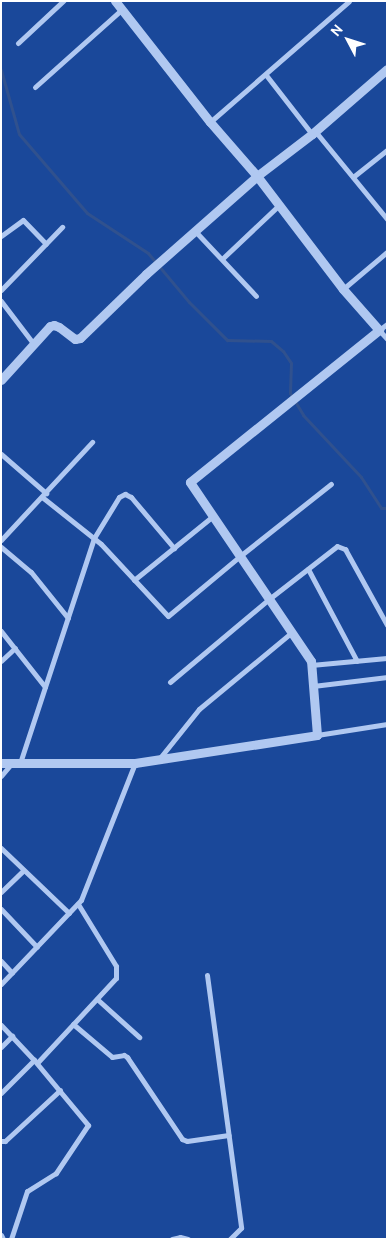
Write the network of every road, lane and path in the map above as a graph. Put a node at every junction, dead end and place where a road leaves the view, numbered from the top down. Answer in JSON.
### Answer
{"nodes":[{"id":1,"x":63,"y":1,"type":"edge"},
{"id":2,"x":115,"y":1,"type":"edge"},
{"id":3,"x":350,"y":1,"type":"edge"},
{"id":4,"x":122,"y":10,"type":"junction"},
{"id":5,"x":18,"y":43,"type":"dead end"},
{"id":6,"x":387,"y":70,"type":"edge"},
{"id":7,"x":266,"y":75,"type":"junction"},
{"id":8,"x":35,"y":87,"type":"dead end"},
{"id":9,"x":210,"y":122,"type":"junction"},
{"id":10,"x":314,"y":132,"type":"junction"},
{"id":11,"x":387,"y":150,"type":"edge"},
{"id":12,"x":257,"y":176,"type":"junction"},
{"id":13,"x":354,"y":177,"type":"junction"},
{"id":14,"x":279,"y":205,"type":"junction"},
{"id":15,"x":387,"y":219,"type":"edge"},
{"id":16,"x":62,"y":227,"type":"dead end"},
{"id":17,"x":195,"y":231,"type":"junction"},
{"id":18,"x":1,"y":236,"type":"edge"},
{"id":19,"x":46,"y":244,"type":"junction"},
{"id":20,"x":387,"y":252,"type":"edge"},
{"id":21,"x":223,"y":258,"type":"junction"},
{"id":22,"x":343,"y":289,"type":"junction"},
{"id":23,"x":1,"y":290,"type":"edge"},
{"id":24,"x":256,"y":296,"type":"dead end"},
{"id":25,"x":1,"y":301,"type":"edge"},
{"id":26,"x":387,"y":324,"type":"edge"},
{"id":27,"x":379,"y":330,"type":"junction"},
{"id":28,"x":387,"y":339,"type":"edge"},
{"id":29,"x":33,"y":343,"type":"junction"},
{"id":30,"x":1,"y":380,"type":"edge"},
{"id":31,"x":92,"y":442,"type":"dead end"},
{"id":32,"x":1,"y":454,"type":"edge"},
{"id":33,"x":331,"y":484,"type":"dead end"},
{"id":34,"x":44,"y":495,"type":"junction"},
{"id":35,"x":214,"y":516,"type":"junction"},
{"id":36,"x":94,"y":538,"type":"junction"},
{"id":37,"x":1,"y":540,"type":"edge"},
{"id":38,"x":1,"y":547,"type":"edge"},
{"id":39,"x":174,"y":548,"type":"junction"},
{"id":40,"x":240,"y":556,"type":"junction"},
{"id":41,"x":308,"y":568,"type":"junction"},
{"id":42,"x":134,"y":580,"type":"junction"},
{"id":43,"x":269,"y":598,"type":"junction"},
{"id":44,"x":68,"y":618,"type":"junction"},
{"id":45,"x":387,"y":625,"type":"edge"},
{"id":46,"x":1,"y":631,"type":"edge"},
{"id":47,"x":292,"y":632,"type":"junction"},
{"id":48,"x":15,"y":648,"type":"junction"},
{"id":49,"x":387,"y":658,"type":"edge"},
{"id":50,"x":358,"y":660,"type":"junction"},
{"id":51,"x":1,"y":661,"type":"edge"},
{"id":52,"x":311,"y":665,"type":"junction"},
{"id":53,"x":387,"y":677,"type":"edge"},
{"id":54,"x":170,"y":682,"type":"dead end"},
{"id":55,"x":313,"y":686,"type":"junction"},
{"id":56,"x":45,"y":688,"type":"junction"},
{"id":57,"x":387,"y":724,"type":"edge"},
{"id":58,"x":317,"y":735,"type":"junction"},
{"id":59,"x":159,"y":759,"type":"junction"},
{"id":60,"x":1,"y":763,"type":"edge"},
{"id":61,"x":16,"y":763,"type":"junction"},
{"id":62,"x":135,"y":763,"type":"junction"},
{"id":63,"x":1,"y":776,"type":"edge"},
{"id":64,"x":1,"y":848,"type":"edge"},
{"id":65,"x":24,"y":870,"type":"junction"},
{"id":66,"x":1,"y":892,"type":"edge"},
{"id":67,"x":78,"y":904,"type":"junction"},
{"id":68,"x":1,"y":909,"type":"edge"},
{"id":69,"x":69,"y":913,"type":"junction"},
{"id":70,"x":37,"y":947,"type":"junction"},
{"id":71,"x":1,"y":961,"type":"edge"},
{"id":72,"x":12,"y":973,"type":"junction"},
{"id":73,"x":207,"y":975,"type":"dead end"},
{"id":74,"x":1,"y":984,"type":"edge"},
{"id":75,"x":97,"y":999,"type":"junction"},
{"id":76,"x":73,"y":1024,"type":"junction"},
{"id":77,"x":1,"y":1025,"type":"edge"},
{"id":78,"x":12,"y":1036,"type":"junction"},
{"id":79,"x":139,"y":1037,"type":"dead end"},
{"id":80,"x":1,"y":1047,"type":"edge"},
{"id":81,"x":35,"y":1061,"type":"junction"},
{"id":82,"x":60,"y":1090,"type":"junction"},
{"id":83,"x":1,"y":1093,"type":"edge"},
{"id":84,"x":229,"y":1135,"type":"junction"},
{"id":85,"x":1,"y":1141,"type":"edge"},
{"id":86,"x":1,"y":1235,"type":"edge"},
{"id":87,"x":3,"y":1239,"type":"edge"},
{"id":88,"x":11,"y":1239,"type":"edge"},
{"id":89,"x":172,"y":1239,"type":"edge"},
{"id":90,"x":188,"y":1239,"type":"edge"},
{"id":91,"x":230,"y":1239,"type":"edge"}],
"edges":[{"from":1,"to":5,"type":"street"},
{"from":2,"to":4,"type":"street"},
{"from":3,"to":7,"type":"street"},
{"from":4,"to":8,"type":"street"},
{"from":4,"to":9,"type":"street"},
{"from":6,"to":10,"type":"street"},
{"from":7,"to":9,"type":"street"},
{"from":7,"to":10,"type":"street"},
{"from":9,"to":12,"type":"street"},
{"from":10,"to":12,"type":"street"},
{"from":10,"to":13,"type":"street"},
{"from":11,"to":13,"type":"street"},
{"from":12,"to":14,"type":"street"},
{"from":12,"to":17,"type":"street"},
{"from":13,"to":15,"type":"street"},
{"from":14,"to":21,"type":"street"},
{"from":14,"to":22,"type":"street"},
{"from":16,"to":19,"type":"street"},
{"from":17,"to":21,"type":"street"},
{"from":17,"to":29,"type":"street"},
{"from":18,"to":19,"type":"street"},
{"from":19,"to":23,"type":"street"},
{"from":20,"to":22,"type":"street"},
{"from":21,"to":24,"type":"street"},
{"from":22,"to":27,"type":"street"},
{"from":25,"to":29,"type":"street"},
{"from":26,"to":27,"type":"street"},
{"from":27,"to":28,"type":"street"},
{"from":27,"to":35,"type":"street"},
{"from":29,"to":30,"type":"street"},
{"from":31,"to":34,"type":"street"},
{"from":32,"to":34,"type":"street"},
{"from":33,"to":40,"type":"street"},
{"from":34,"to":36,"type":"street"},
{"from":34,"to":37,"type":"street"},
{"from":35,"to":39,"type":"street"},
{"from":35,"to":40,"type":"street"},
{"from":36,"to":39,"type":"street"},
{"from":36,"to":42,"type":"street"},
{"from":36,"to":44,"type":"street"},
{"from":38,"to":44,"type":"street"},
{"from":39,"to":42,"type":"street"},
{"from":40,"to":42,"type":"street"},
{"from":40,"to":43,"type":"street"},
{"from":41,"to":43,"type":"street"},
{"from":41,"to":45,"type":"street"},
{"from":41,"to":50,"type":"street"},
{"from":43,"to":47,"type":"street"},
{"from":43,"to":54,"type":"street"},
{"from":44,"to":56,"type":"street"},
{"from":46,"to":48,"type":"street"},
{"from":47,"to":52,"type":"street"},
{"from":47,"to":59,"type":"street"},
{"from":48,"to":51,"type":"street"},
{"from":48,"to":56,"type":"street"},
{"from":49,"to":50,"type":"street"},
{"from":50,"to":52,"type":"street"},
{"from":52,"to":55,"type":"street"},
{"from":53,"to":55,"type":"street"},
{"from":55,"to":58,"type":"street"},
{"from":56,"to":61,"type":"street"},
{"from":57,"to":58,"type":"street"},
{"from":58,"to":59,"type":"street"},
{"from":59,"to":62,"type":"street"},
{"from":60,"to":61,"type":"street"},
{"from":61,"to":62,"type":"street"},
{"from":61,"to":63,"type":"street"},
{"from":62,"to":67,"type":"street"},
{"from":64,"to":65,"type":"street"},
{"from":65,"to":66,"type":"street"},
{"from":65,"to":69,"type":"street"},
{"from":67,"to":69,"type":"street"},
{"from":67,"to":75,"type":"street"},
{"from":68,"to":70,"type":"street"},
{"from":69,"to":70,"type":"street"},
{"from":70,"to":72,"type":"street"},
{"from":71,"to":72,"type":"street"},
{"from":72,"to":74,"type":"street"},
{"from":73,"to":84,"type":"street"},
{"from":75,"to":76,"type":"street"},
{"from":75,"to":79,"type":"street"},
{"from":76,"to":81,"type":"street"},
{"from":76,"to":84,"type":"street"},
{"from":77,"to":78,"type":"street"},
{"from":78,"to":80,"type":"street"},
{"from":78,"to":81,"type":"street"},
{"from":81,"to":82,"type":"street"},
{"from":81,"to":83,"type":"street"},
{"from":82,"to":85,"type":"street"},
{"from":82,"to":88,"type":"street"},
{"from":84,"to":91,"type":"street"},
{"from":86,"to":87,"type":"street"},
{"from":89,"to":90,"type":"street"}]}
